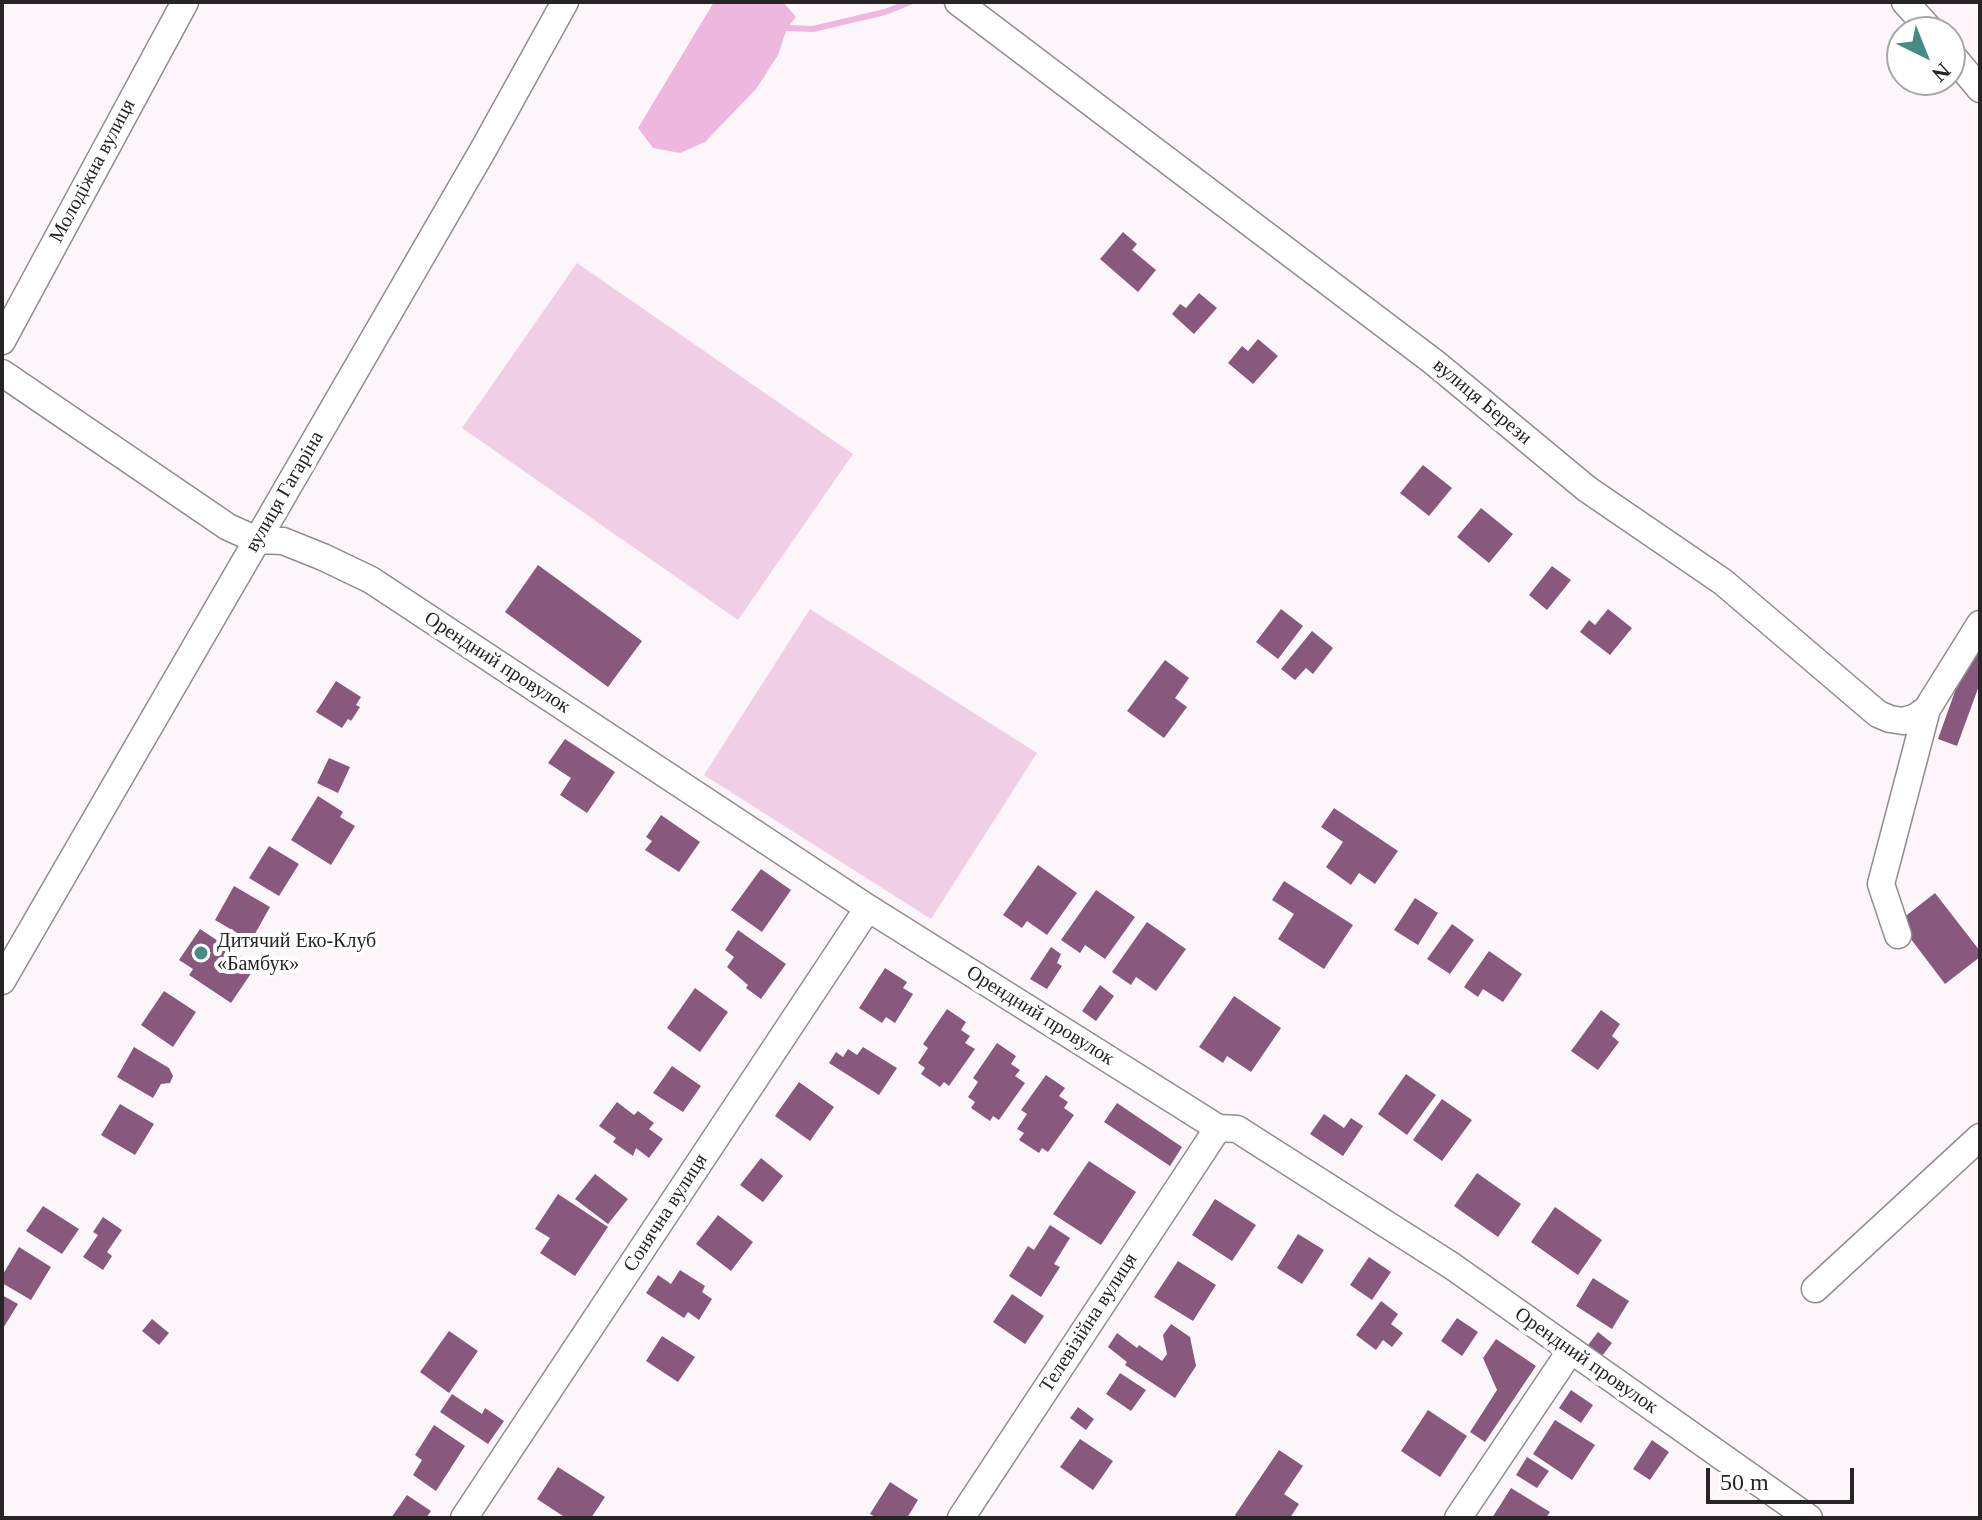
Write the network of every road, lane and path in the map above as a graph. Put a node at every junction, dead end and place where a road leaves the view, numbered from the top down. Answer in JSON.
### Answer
{"nodes":[{"id":1,"x":185,"y":2,"type":"edge"},
{"id":2,"x":565,"y":2,"type":"edge"},
{"id":3,"x":958,"y":2,"type":"edge"},
{"id":4,"x":1966,"y":72,"type":"edge"},
{"id":5,"x":1980,"y":89,"type":"edge"},
{"id":6,"x":2,"y":341,"type":"edge"},
{"id":7,"x":2,"y":373,"type":"edge"},
{"id":8,"x":257,"y":540,"type":"junction"},
{"id":9,"x":1980,"y":624,"type":"edge"},
{"id":10,"x":1927,"y":709,"type":"junction"},
{"id":11,"x":868,"y":908,"type":"junction"},
{"id":12,"x":1898,"y":935,"type":"dead end"},
{"id":13,"x":2,"y":981,"type":"edge"},
{"id":14,"x":1218,"y":1128,"type":"junction"},
{"id":15,"x":1980,"y":1137,"type":"edge"},
{"id":16,"x":1815,"y":1289,"type":"dead end"},
{"id":17,"x":1571,"y":1350,"type":"junction"},
{"id":18,"x":464,"y":1518,"type":"edge"},
{"id":19,"x":961,"y":1518,"type":"edge"},
{"id":20,"x":1458,"y":1518,"type":"edge"},
{"id":21,"x":1809,"y":1518,"type":"edge"}],
"edges":[{"from":1,"to":6,"type":"street","name":"Молодіжна вулиця"},
{"from":2,"to":8,"type":"street","name":"вулиця Гагаріна"},
{"from":3,"to":10,"type":"street","name":"вулиця Берези"},
{"from":4,"to":5,"type":"street"},
{"from":7,"to":8,"type":"street"},
{"from":8,"to":11,"type":"street","name":"Орендний провулок"},
{"from":8,"to":13,"type":"street","name":"вулиця Гагаріна"},
{"from":9,"to":10,"type":"street"},
{"from":10,"to":12,"type":"street"},
{"from":11,"to":14,"type":"street","name":"Орендний провулок"},
{"from":11,"to":18,"type":"street","name":"Сонячна вулиця"},
{"from":14,"to":17,"type":"street","name":"Орендний провулок"},
{"from":14,"to":19,"type":"street","name":"Телевізійна вулиця"},
{"from":15,"to":16,"type":"street"},
{"from":17,"to":20,"type":"street"},
{"from":17,"to":21,"type":"street","name":"Орендний провулок"}]}
